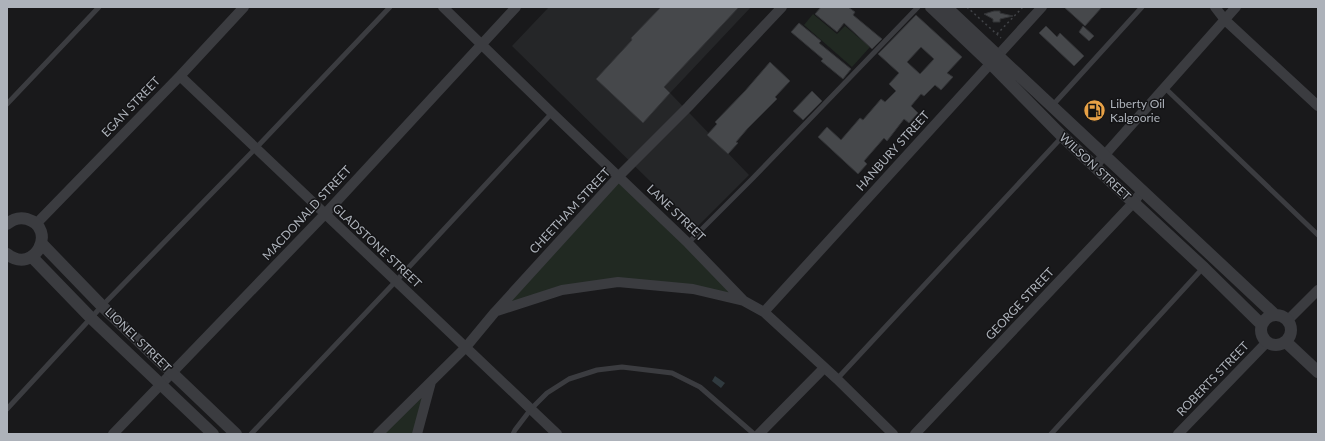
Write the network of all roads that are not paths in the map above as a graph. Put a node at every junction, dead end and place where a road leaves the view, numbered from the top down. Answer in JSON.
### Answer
{"nodes":[{"id":1,"x":98,"y":7,"type":"edge"},
{"id":2,"x":244,"y":7,"type":"edge"},
{"id":3,"x":390,"y":7,"type":"edge"},
{"id":4,"x":443,"y":7,"type":"edge"},
{"id":5,"x":516,"y":7,"type":"edge"},
{"id":6,"x":782,"y":7,"type":"edge"},
{"id":7,"x":918,"y":7,"type":"edge"},
{"id":8,"x":931,"y":7,"type":"edge"},
{"id":9,"x":946,"y":7,"type":"edge"},
{"id":10,"x":1042,"y":7,"type":"edge"},
{"id":11,"x":1142,"y":7,"type":"edge"},
{"id":12,"x":1215,"y":7,"type":"edge"},
{"id":13,"x":1236,"y":7,"type":"edge"},
{"id":14,"x":1225,"y":20,"type":"junction"},
{"id":15,"x":481,"y":44,"type":"junction"},
{"id":16,"x":994,"y":59,"type":"junction"},
{"id":17,"x":180,"y":76,"type":"junction"},
{"id":18,"x":1165,"y":88,"type":"junction"},
{"id":19,"x":7,"y":104,"type":"edge"},
{"id":20,"x":1052,"y":106,"type":"junction"},
{"id":21,"x":1318,"y":106,"type":"edge"},
{"id":22,"x":552,"y":113,"type":"junction"},
{"id":23,"x":1063,"y":137,"type":"junction"},
{"id":24,"x":256,"y":148,"type":"junction"},
{"id":25,"x":1105,"y":156,"type":"junction"},
{"id":26,"x":1094,"y":167,"type":"junction"},
{"id":27,"x":619,"y":176,"type":"junction"},
{"id":28,"x":1142,"y":191,"type":"junction"},
{"id":29,"x":1133,"y":203,"type":"junction"},
{"id":30,"x":325,"y":214,"type":"junction"},
{"id":31,"x":8,"y":221,"type":"edge"},
{"id":32,"x":36,"y":224,"type":"junction"},
{"id":33,"x":1318,"y":235,"type":"edge"},
{"id":34,"x":688,"y":243,"type":"junction"},
{"id":35,"x":42,"y":244,"type":"junction"},
{"id":36,"x":7,"y":254,"type":"edge"},
{"id":37,"x":32,"y":257,"type":"junction"},
{"id":38,"x":1204,"y":268,"type":"junction"},
{"id":39,"x":396,"y":281,"type":"junction"},
{"id":40,"x":1318,"y":290,"type":"edge"},
{"id":41,"x":744,"y":301,"type":"junction"},
{"id":42,"x":102,"y":306,"type":"junction"},
{"id":43,"x":495,"y":312,"type":"junction"},
{"id":44,"x":764,"y":312,"type":"junction"},
{"id":45,"x":1275,"y":315,"type":"junction"},
{"id":46,"x":92,"y":319,"type":"junction"},
{"id":47,"x":1288,"y":320,"type":"junction"},
{"id":48,"x":1262,"y":325,"type":"junction"},
{"id":49,"x":1267,"y":342,"type":"junction"},
{"id":50,"x":1286,"y":342,"type":"junction"},
{"id":51,"x":466,"y":347,"type":"junction"},
{"id":52,"x":824,"y":368,"type":"junction"},
{"id":53,"x":1318,"y":372,"type":"edge"},
{"id":54,"x":172,"y":373,"type":"junction"},
{"id":55,"x":836,"y":379,"type":"junction"},
{"id":56,"x":431,"y":382,"type":"junction"},
{"id":57,"x":161,"y":384,"type":"junction"},
{"id":58,"x":7,"y":409,"type":"edge"},
{"id":59,"x":531,"y":409,"type":"junction"},
{"id":60,"x":114,"y":434,"type":"edge"},
{"id":61,"x":213,"y":434,"type":"edge"},
{"id":62,"x":236,"y":434,"type":"edge"},
{"id":63,"x":251,"y":434,"type":"edge"},
{"id":64,"x":378,"y":434,"type":"edge"},
{"id":65,"x":417,"y":434,"type":"edge"},
{"id":66,"x":513,"y":434,"type":"edge"},
{"id":67,"x":557,"y":434,"type":"edge"},
{"id":68,"x":754,"y":434,"type":"edge"},
{"id":69,"x":759,"y":434,"type":"edge"},
{"id":70,"x":893,"y":434,"type":"edge"},
{"id":71,"x":915,"y":434,"type":"edge"},
{"id":72,"x":1051,"y":434,"type":"edge"},
{"id":73,"x":1178,"y":434,"type":"edge"}],
"edges":[{"from":1,"to":19,"type":"lane"},
{"from":2,"to":17,"type":"street","name":"EGAN STREET"},
{"from":3,"to":24,"type":"lane"},
{"from":4,"to":15,"type":"street","name":"LANE STREET"},
{"from":5,"to":15,"type":"street","name":"MACDONALD STREET"},
{"from":6,"to":27,"type":"street","name":"CHEETHAM STREET"},
{"from":7,"to":34,"type":"lane"},
{"from":8,"to":16,"type":"street","name":"WILSON STREET"},
{"from":9,"to":16,"type":"street","name":"WILSON STREET"},
{"from":10,"to":16,"type":"street","name":"HANBURY STREET"},
{"from":11,"to":20,"type":"lane"},
{"from":12,"to":14,"type":"street"},
{"from":13,"to":14,"type":"street"},
{"from":14,"to":18,"type":"street"},
{"from":14,"to":21,"type":"street"},
{"from":15,"to":22,"type":"street","name":"LANE STREET"},
{"from":15,"to":30,"type":"street","name":"MACDONALD STREET"},
{"from":16,"to":20,"type":"street","name":"WILSON STREET"},
{"from":16,"to":23,"type":"street","name":"WILSON STREET"},
{"from":16,"to":44,"type":"street","name":"HANBURY STREET"},
{"from":17,"to":24,"type":"street","name":"GLADSTONE STREET"},
{"from":17,"to":32,"type":"street","name":"EGAN STREET"},
{"from":18,"to":25,"type":"street"},
{"from":18,"to":33,"type":"lane"},
{"from":20,"to":25,"type":"street","name":"WILSON STREET"},
{"from":22,"to":27,"type":"street","name":"LANE STREET"},
{"from":22,"to":39,"type":"lane"},
{"from":23,"to":26,"type":"street","name":"WILSON STREET"},
{"from":23,"to":55,"type":"lane"},
{"from":24,"to":30,"type":"street","name":"GLADSTONE STREET"},
{"from":24,"to":42,"type":"lane"},
{"from":25,"to":26,"type":"street"},
{"from":25,"to":28,"type":"street","name":"WILSON STREET"},
{"from":26,"to":29,"type":"street","name":"WILSON STREET"},
{"from":27,"to":34,"type":"street","name":"LANE STREET"},
{"from":27,"to":43,"type":"street","name":"CHEETHAM STREET"},
{"from":28,"to":29,"type":"street","name":"GEORGE STREET"},
{"from":28,"to":45,"type":"street","name":"WILSON STREET"},
{"from":29,"to":38,"type":"street","name":"WILSON STREET"},
{"from":29,"to":71,"type":"street","name":"GEORGE STREET"},
{"from":30,"to":39,"type":"street","name":"GLADSTONE STREET"},
{"from":30,"to":54,"type":"street","name":"MACDONALD STREET"},
{"from":31,"to":32,"type":"street"},
{"from":32,"to":35,"type":"street"},
{"from":34,"to":41,"type":"street","name":"LANE STREET"},
{"from":35,"to":37,"type":"street"},
{"from":35,"to":42,"type":"street","name":"LIONEL STREET"},
{"from":36,"to":37,"type":"street"},
{"from":37,"to":46,"type":"street","name":"LIONEL STREET"},
{"from":38,"to":48,"type":"street","name":"WILSON STREET"},
{"from":38,"to":72,"type":"lane"},
{"from":39,"to":51,"type":"street","name":"GLADSTONE STREET"},
{"from":39,"to":63,"type":"lane"},
{"from":40,"to":47,"type":"street"},
{"from":41,"to":43,"type":"street"},
{"from":41,"to":44,"type":"street","name":"LANE STREET"},
{"from":42,"to":46,"type":"lane"},
{"from":42,"to":54,"type":"street","name":"LIONEL STREET"},
{"from":43,"to":51,"type":"street","name":"CHEETHAM STREET"},
{"from":44,"to":52,"type":"street","name":"LANE STREET"},
{"from":45,"to":47,"type":"street"},
{"from":45,"to":48,"type":"street"},
{"from":46,"to":57,"type":"street","name":"LIONEL STREET"},
{"from":46,"to":58,"type":"lane"},
{"from":47,"to":50,"type":"street"},
{"from":48,"to":49,"type":"street"},
{"from":49,"to":50,"type":"street"},
{"from":49,"to":73,"type":"street","name":"ROBERTS STREET"},
{"from":50,"to":53,"type":"street"},
{"from":51,"to":56,"type":"street","name":"CHEETHAM STREET"},
{"from":51,"to":59,"type":"street","name":"GLADSTONE STREET"},
{"from":52,"to":55,"type":"street","name":"LANE STREET"},
{"from":52,"to":69,"type":"street"},
{"from":54,"to":57,"type":"street","name":"MACDONALD STREET"},
{"from":54,"to":62,"type":"street","name":"LIONEL STREET"},
{"from":55,"to":70,"type":"street","name":"LANE STREET"},
{"from":56,"to":64,"type":"street","name":"CHEETHAM STREET"},
{"from":56,"to":65,"type":"street"},
{"from":57,"to":60,"type":"street","name":"MACDONALD STREET"},
{"from":57,"to":61,"type":"street","name":"LIONEL STREET"},
{"from":59,"to":66,"type":"lane"},
{"from":59,"to":67,"type":"street","name":"GLADSTONE STREET"},
{"from":59,"to":68,"type":"lane"}]}
